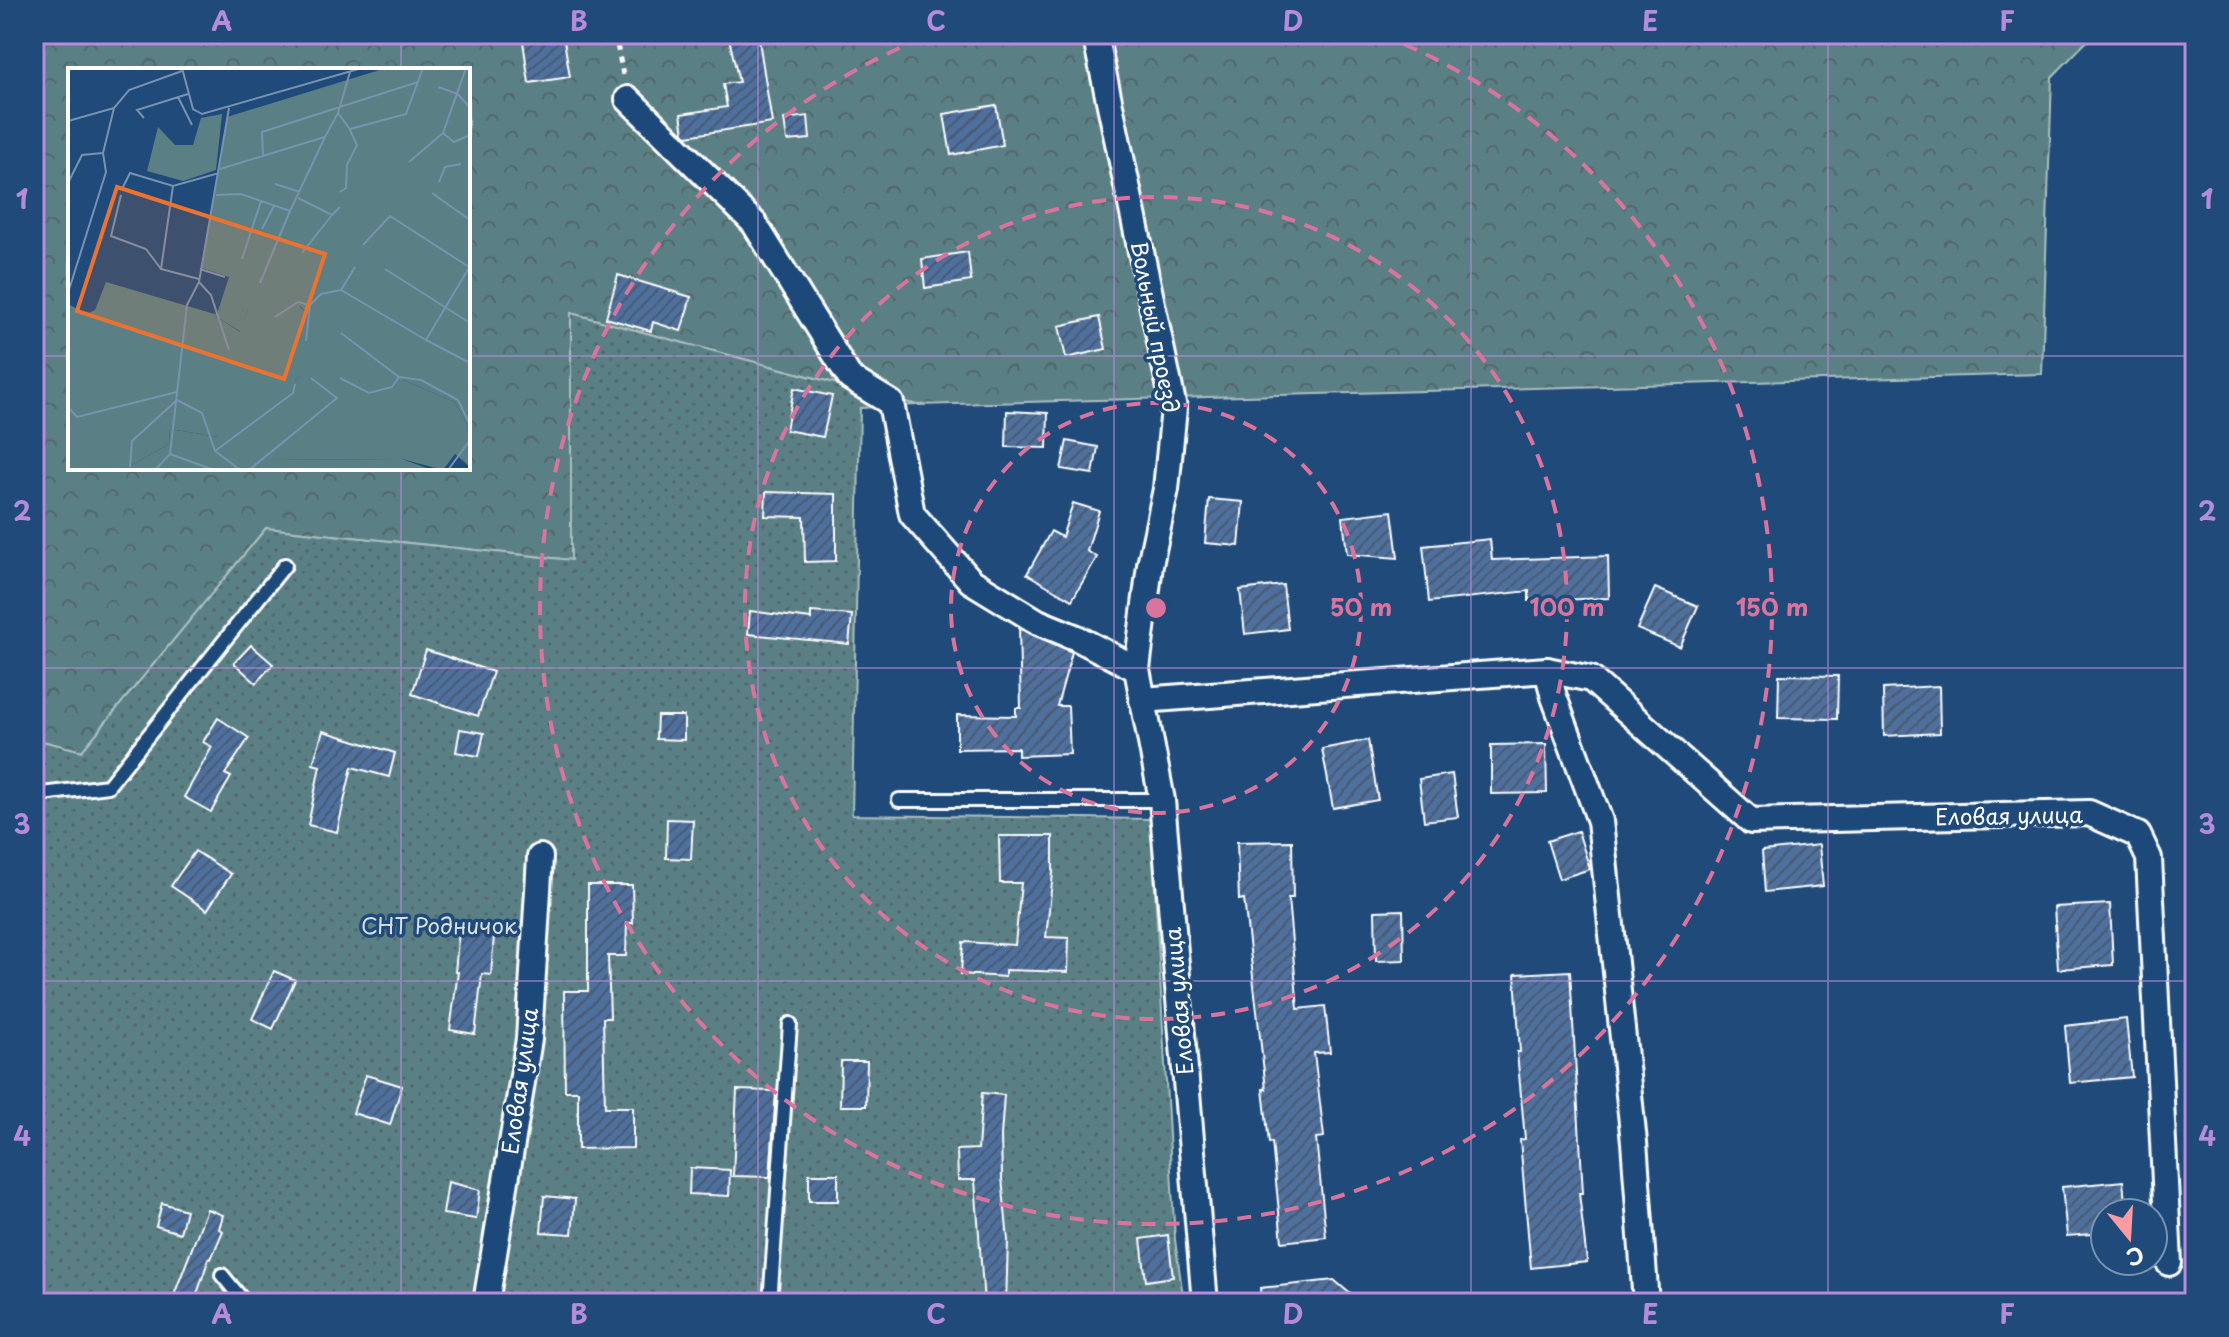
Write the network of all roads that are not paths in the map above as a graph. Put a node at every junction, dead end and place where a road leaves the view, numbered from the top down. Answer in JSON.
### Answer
{"nodes":[{"id":1,"x":1095,"y":34,"type":"edge"},
{"id":2,"x":628,"y":99,"type":"road end"},
{"id":3,"x":285,"y":565,"type":"dead end"},
{"id":4,"x":1137,"y":669,"type":"junction"},
{"id":5,"x":1547,"y":670,"type":"junction"},
{"id":6,"x":1142,"y":700,"type":"junction"},
{"id":7,"x":34,"y":795,"type":"edge"},
{"id":8,"x":899,"y":800,"type":"dead end"},
{"id":9,"x":1162,"y":800,"type":"junction"},
{"id":10,"x":540,"y":857,"type":"dead end"},
{"id":11,"x":790,"y":1024,"type":"dead end"},
{"id":12,"x":2166,"y":1197,"type":"edge"},
{"id":13,"x":222,"y":1275,"type":"dead end"},
{"id":14,"x":240,"y":1303,"type":"edge"},
{"id":15,"x":486,"y":1303,"type":"edge"},
{"id":16,"x":770,"y":1303,"type":"edge"},
{"id":17,"x":1205,"y":1303,"type":"edge"},
{"id":18,"x":1646,"y":1303,"type":"edge"}],
"edges":[{"from":1,"to":4,"type":"street","name":"Вольный проезд"},
{"from":2,"to":4,"type":"street"},
{"from":3,"to":7,"type":"lane"},
{"from":4,"to":6,"type":"street","name":"Еловая улица"},
{"from":5,"to":6,"type":"street","name":"Еловая улица"},
{"from":5,"to":12,"type":"street","name":"Еловая улица"},
{"from":5,"to":18,"type":"street"},
{"from":6,"to":9,"type":"street","name":"Еловая улица"},
{"from":8,"to":9,"type":"lane"},
{"from":9,"to":17,"type":"street","name":"Еловая улица"},
{"from":10,"to":15,"type":"street","name":"Еловая улица"},
{"from":11,"to":16,"type":"lane"},
{"from":13,"to":14,"type":"lane"}]}
